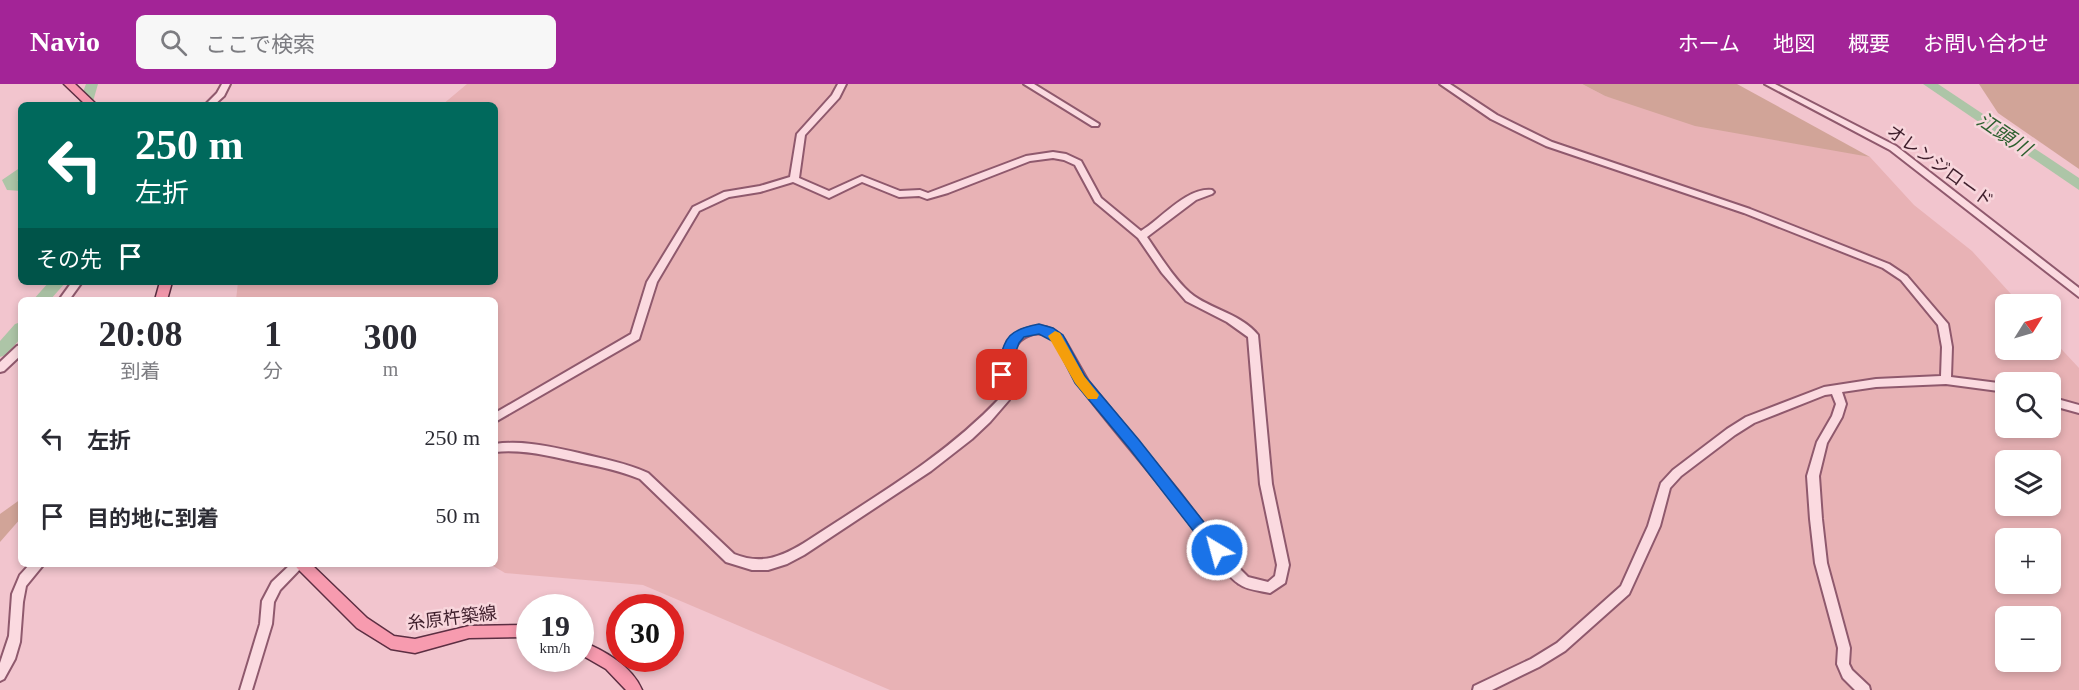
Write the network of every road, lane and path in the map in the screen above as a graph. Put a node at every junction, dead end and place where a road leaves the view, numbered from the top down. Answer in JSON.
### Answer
{"nodes":[{"id":1,"x":69,"y":84,"type":"edge"},
{"id":2,"x":226,"y":84,"type":"edge"},
{"id":3,"x":842,"y":84,"type":"edge"},
{"id":4,"x":1028,"y":84,"type":"edge"},
{"id":5,"x":1444,"y":84,"type":"edge"},
{"id":6,"x":1769,"y":84,"type":"edge"},
{"id":7,"x":89,"y":102,"type":"edge"},
{"id":8,"x":212,"y":102,"type":"edge"},
{"id":9,"x":1095,"y":124,"type":"dead end"},
{"id":10,"x":794,"y":179,"type":"junction"},
{"id":11,"x":1209,"y":192,"type":"dead end"},
{"id":12,"x":1141,"y":236,"type":"junction"},
{"id":13,"x":2079,"y":293,"type":"edge"},
{"id":14,"x":18,"y":352,"type":"edge"},
{"id":15,"x":0,"y":368,"type":"edge"},
{"id":16,"x":1946,"y":380,"type":"junction"},
{"id":17,"x":1995,"y":387,"type":"edge"},
{"id":18,"x":1836,"y":389,"type":"junction"},
{"id":19,"x":2061,"y":404,"type":"edge"},
{"id":20,"x":2079,"y":410,"type":"edge"},
{"id":21,"x":498,"y":416,"type":"edge"},
{"id":22,"x":498,"y":448,"type":"edge"},
{"id":23,"x":35,"y":567,"type":"edge"},
{"id":24,"x":298,"y":567,"type":"edge"},
{"id":25,"x":304,"y":567,"type":"edge"},
{"id":26,"x":516,"y":631,"type":"edge"},
{"id":27,"x":594,"y":654,"type":"edge"},
{"id":28,"x":0,"y":675,"type":"edge"},
{"id":29,"x":246,"y":690,"type":"edge"},
{"id":30,"x":634,"y":690,"type":"edge"},
{"id":31,"x":1479,"y":690,"type":"edge"},
{"id":32,"x":1864,"y":690,"type":"edge"}],
"edges":[{"from":1,"to":7,"type":"main road"},
{"from":2,"to":8,"type":"street"},
{"from":3,"to":10,"type":"street"},
{"from":4,"to":9,"type":"street"},
{"from":5,"to":16,"type":"street"},
{"from":6,"to":13,"type":"street","name":"オレンジロード"},
{"from":10,"to":12,"type":"street"},
{"from":10,"to":21,"type":"street"},
{"from":11,"to":12,"type":"street"},
{"from":12,"to":22,"type":"street"},
{"from":14,"to":15,"type":"street"},
{"from":16,"to":17,"type":"street"},
{"from":16,"to":18,"type":"street"},
{"from":18,"to":31,"type":"street"},
{"from":18,"to":32,"type":"street"},
{"from":19,"to":20,"type":"street"},
{"from":23,"to":28,"type":"street"},
{"from":24,"to":29,"type":"street"},
{"from":25,"to":26,"type":"main road","name":"糸原杵築線"},
{"from":27,"to":30,"type":"main road"}]}
